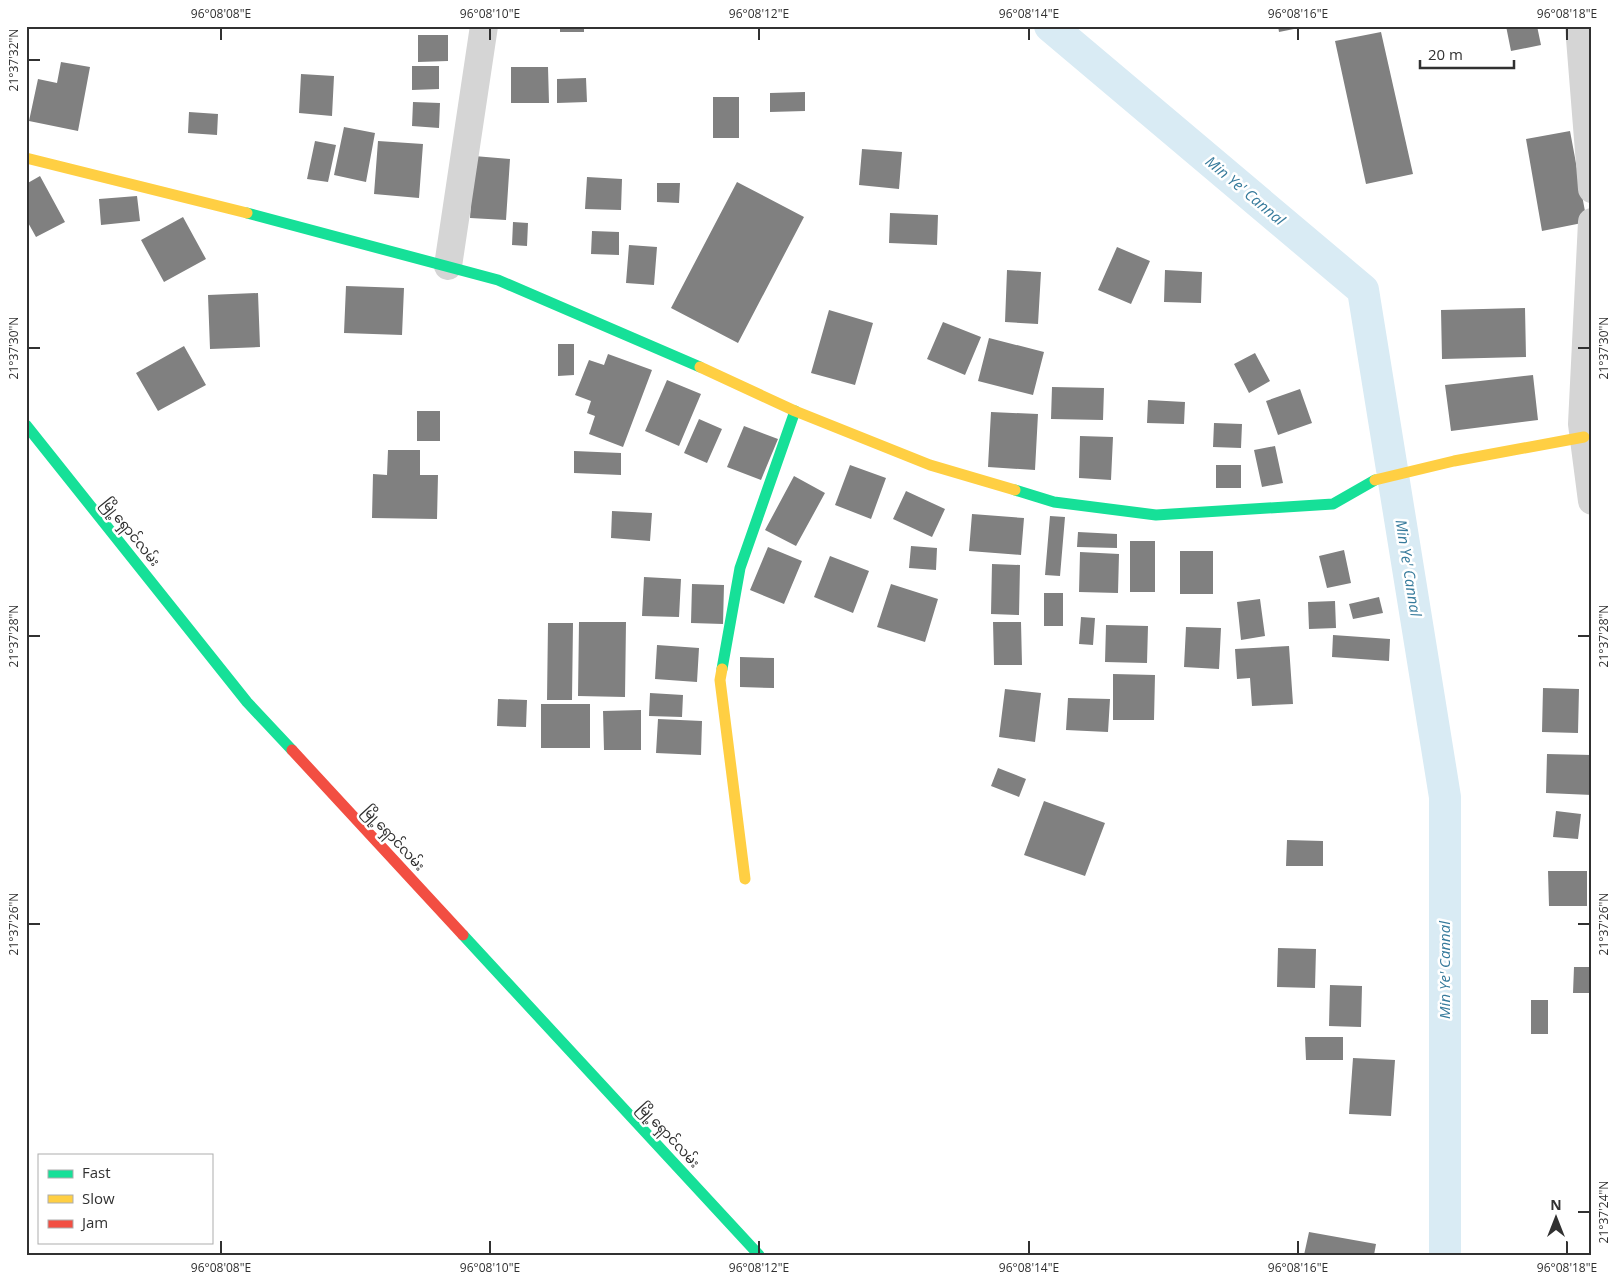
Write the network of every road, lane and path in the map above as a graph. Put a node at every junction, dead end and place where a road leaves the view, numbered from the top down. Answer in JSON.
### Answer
{"nodes":[{"id":1,"x":484,"y":26,"type":"edge"},
{"id":2,"x":1579,"y":26,"type":"edge"},
{"id":3,"x":26,"y":158,"type":"edge"},
{"id":4,"x":1592,"y":189,"type":"edge"},
{"id":5,"x":1592,"y":222,"type":"edge"},
{"id":6,"x":448,"y":266,"type":"junction"},
{"id":7,"x":794,"y":411,"type":"junction"},
{"id":8,"x":26,"y":425,"type":"edge"},
{"id":9,"x":1586,"y":429,"type":"edge"},
{"id":10,"x":1592,"y":501,"type":"edge"},
{"id":11,"x":745,"y":879,"type":"dead end"},
{"id":12,"x":759,"y":1255,"type":"edge"}],
"edges":[{"from":1,"to":6,"type":"street"},
{"from":2,"to":4,"type":"street"},
{"from":3,"to":6,"type":"street"},
{"from":5,"to":9,"type":"street"},
{"from":6,"to":7,"type":"street"},
{"from":7,"to":9,"type":"street"},
{"from":7,"to":11,"type":"street"},
{"from":8,"to":12,"type":"street","name":"မြို့ရှောင်လမ်း"},
{"from":9,"to":10,"type":"street"}]}
